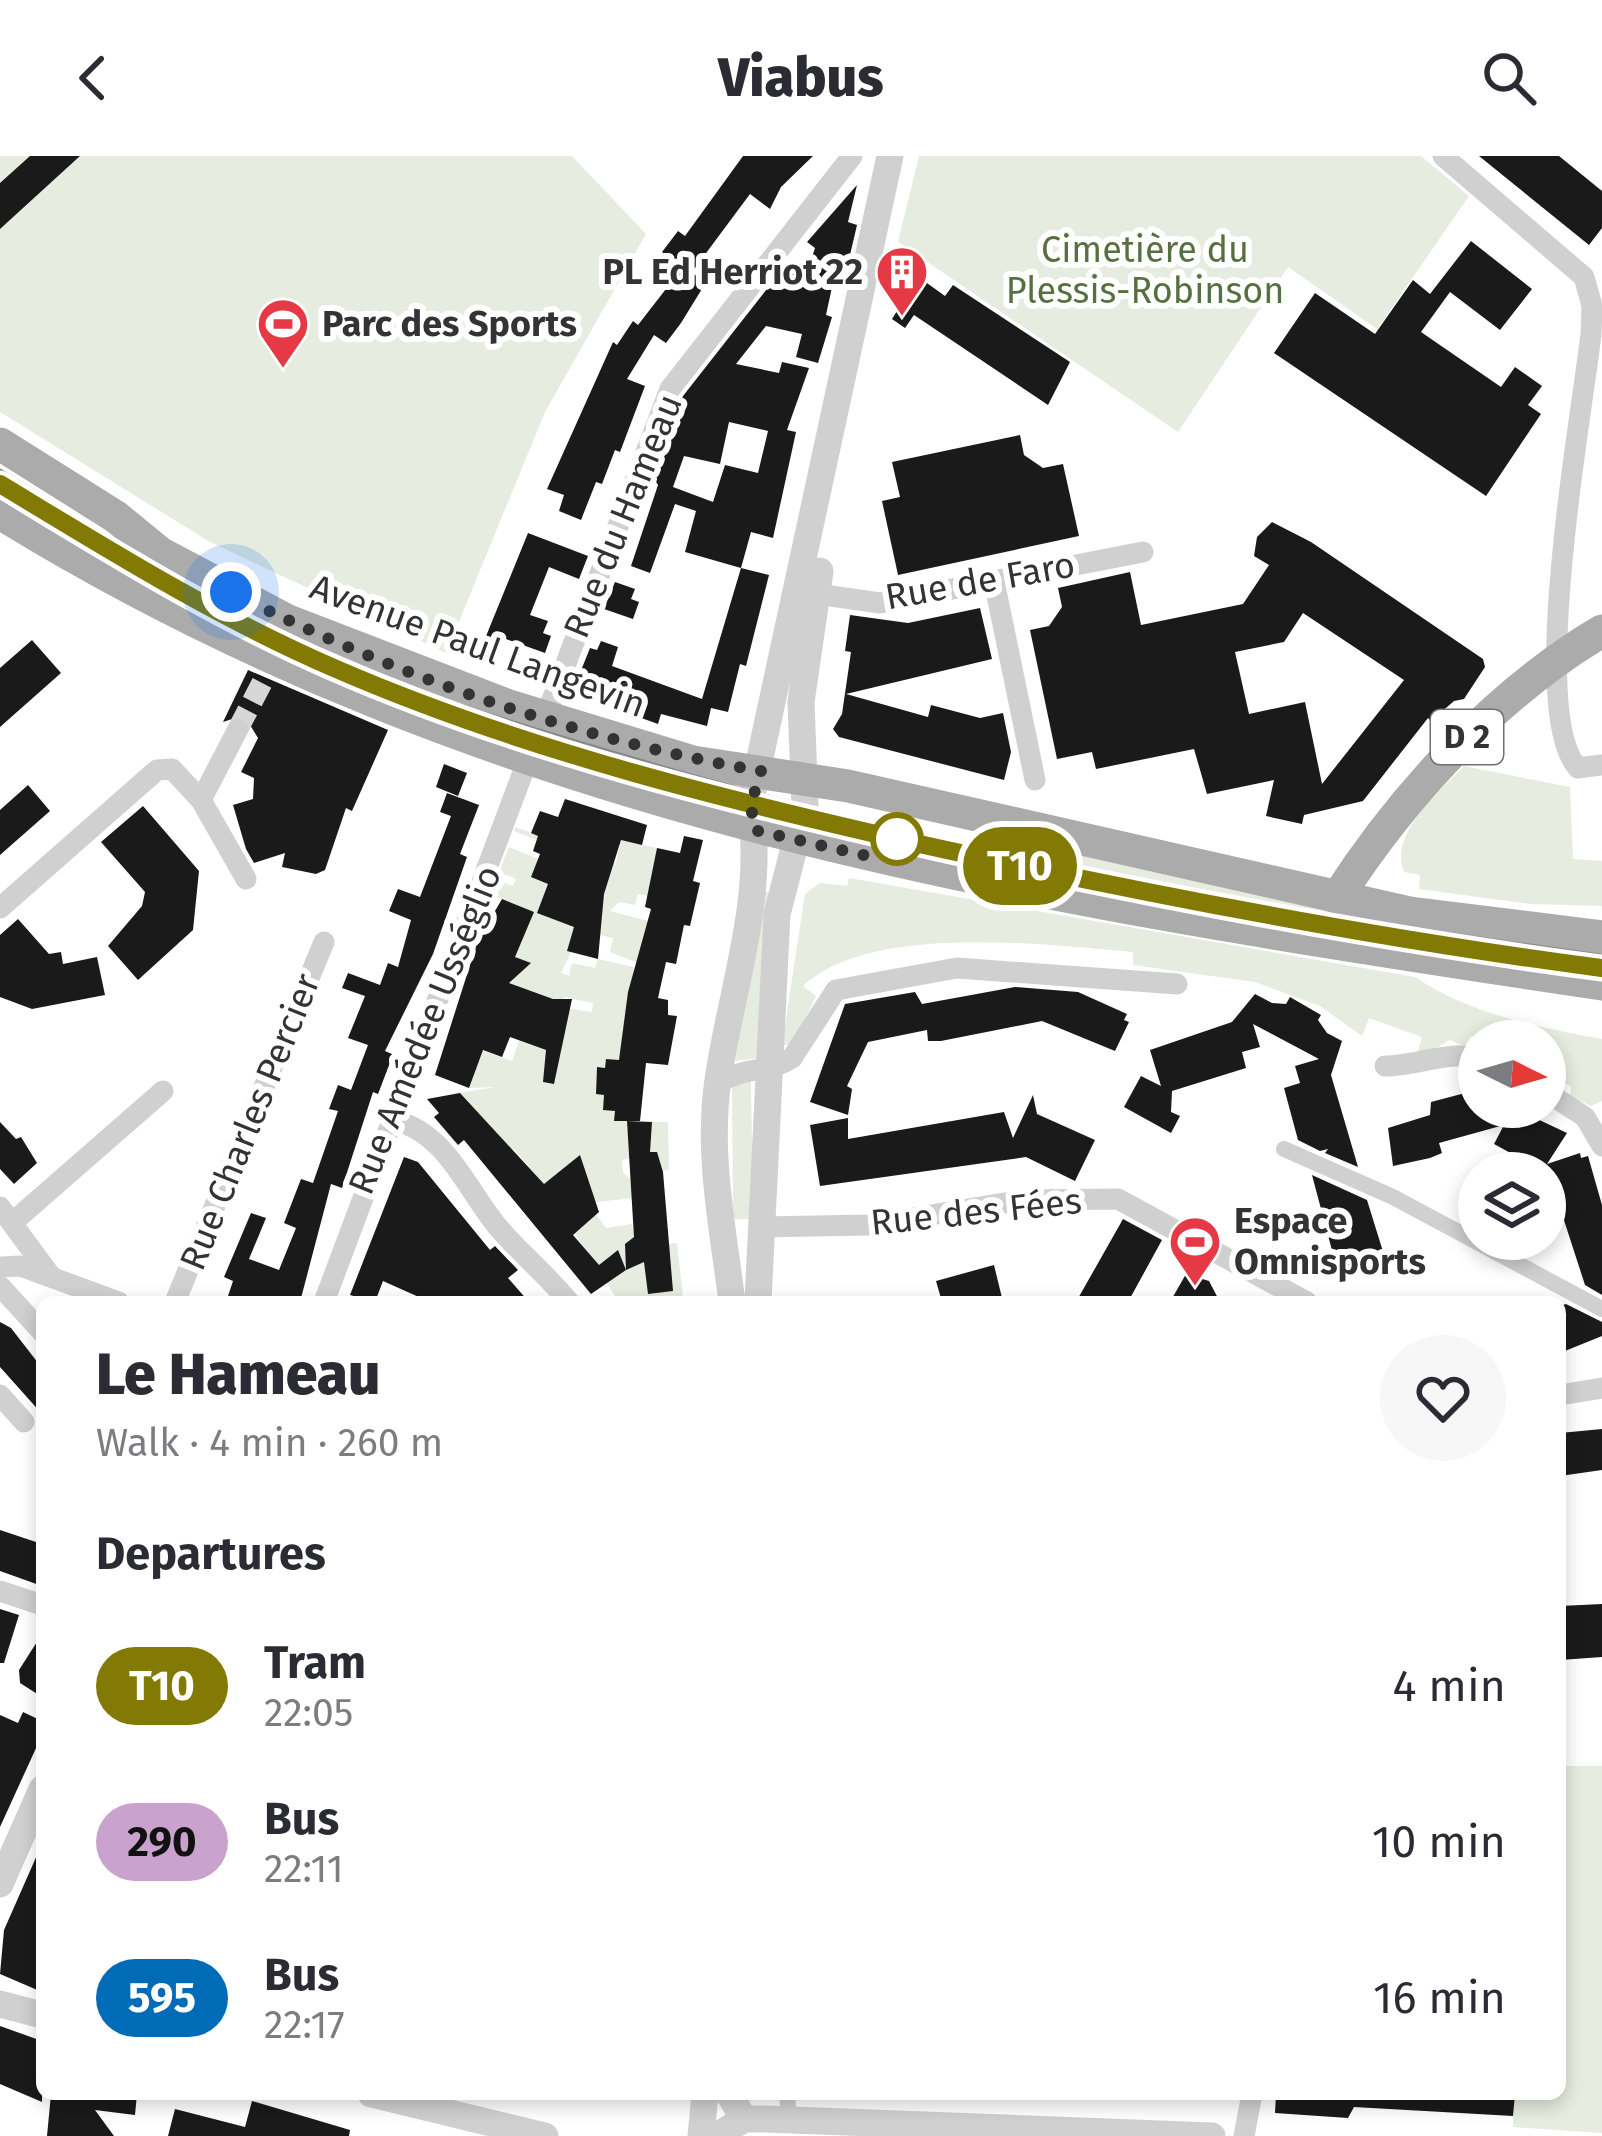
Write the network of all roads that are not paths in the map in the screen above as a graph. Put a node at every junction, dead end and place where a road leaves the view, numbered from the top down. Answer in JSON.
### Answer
{"nodes":[{"id":1,"x":853,"y":156,"type":"edge"},
{"id":2,"x":890,"y":156,"type":"edge"},
{"id":3,"x":1443,"y":156,"type":"edge"},
{"id":4,"x":852,"y":335,"type":"junction"},
{"id":5,"x":0,"y":444,"type":"edge"},
{"id":6,"x":819,"y":492,"type":"junction"},
{"id":7,"x":0,"y":513,"type":"edge"},
{"id":8,"x":1143,"y":552,"type":"dead end"},
{"id":9,"x":994,"y":581,"type":"junction"},
{"id":10,"x":817,"y":594,"type":"junction"},
{"id":11,"x":1602,"y":632,"type":"edge"},
{"id":12,"x":1555,"y":659,"type":"junction"},
{"id":13,"x":546,"y":716,"type":"junction"},
{"id":14,"x":238,"y":729,"type":"tunnel mouth"},
{"id":15,"x":528,"y":759,"type":"junction"},
{"id":16,"x":1602,"y":765,"type":"edge"},
{"id":17,"x":761,"y":771,"type":"junction"},
{"id":18,"x":803,"y":779,"type":"junction"},
{"id":19,"x":1035,"y":780,"type":"dead end"},
{"id":20,"x":201,"y":800,"type":"junction"},
{"id":21,"x":1392,"y":827,"type":"junction"},
{"id":22,"x":754,"y":830,"type":"junction"},
{"id":23,"x":795,"y":840,"type":"junction"},
{"id":24,"x":246,"y":879,"type":"dead end"},
{"id":25,"x":1337,"y":898,"type":"junction"},
{"id":26,"x":1376,"y":906,"type":"junction"},
{"id":27,"x":0,"y":908,"type":"edge"},
{"id":28,"x":1602,"y":937,"type":"edge"},
{"id":29,"x":324,"y":942,"type":"dead end"},
{"id":30,"x":1177,"y":984,"type":"dead end"},
{"id":31,"x":1602,"y":985,"type":"edge"},
{"id":32,"x":1458,"y":1055,"type":"edge"},
{"id":33,"x":1385,"y":1066,"type":"dead end"},
{"id":34,"x":767,"y":1068,"type":"junction"},
{"id":35,"x":717,"y":1084,"type":"junction"},
{"id":36,"x":163,"y":1091,"type":"dead end"},
{"id":37,"x":1566,"y":1105,"type":"edge"},
{"id":38,"x":394,"y":1120,"type":"junction"},
{"id":39,"x":1602,"y":1146,"type":"edge"},
{"id":40,"x":1284,"y":1149,"type":"dead end"},
{"id":41,"x":7,"y":1214,"type":"edge"},
{"id":42,"x":763,"y":1228,"type":"junction"},
{"id":43,"x":0,"y":1267,"type":"edge"},
{"id":44,"x":50,"y":1276,"type":"junction"},
{"id":45,"x":0,"y":1286,"type":"edge"},
{"id":46,"x":103,"y":1296,"type":"edge"},
{"id":47,"x":177,"y":1296,"type":"edge"},
{"id":48,"x":326,"y":1296,"type":"edge"},
{"id":49,"x":563,"y":1296,"type":"edge"},
{"id":50,"x":731,"y":1296,"type":"edge"},
{"id":51,"x":758,"y":1296,"type":"edge"},
{"id":52,"x":1296,"y":1296,"type":"edge"},
{"id":53,"x":1602,"y":1309,"type":"edge"},
{"id":54,"x":36,"y":1325,"type":"edge"},
{"id":55,"x":1602,"y":1388,"type":"edge"},
{"id":56,"x":1566,"y":1394,"type":"edge"},
{"id":57,"x":0,"y":1395,"type":"edge"},
{"id":58,"x":24,"y":1422,"type":"dead end"},
{"id":59,"x":0,"y":1591,"type":"edge"},
{"id":60,"x":36,"y":1603,"type":"edge"},
{"id":61,"x":36,"y":1803,"type":"edge"},
{"id":62,"x":0,"y":1884,"type":"edge"},
{"id":63,"x":0,"y":2004,"type":"edge"},
{"id":64,"x":36,"y":2013,"type":"edge"},
{"id":65,"x":396,"y":2100,"type":"edge"},
{"id":66,"x":704,"y":2100,"type":"edge"},
{"id":67,"x":732,"y":2100,"type":"edge"},
{"id":68,"x":1251,"y":2100,"type":"edge"},
{"id":69,"x":788,"y":2107,"type":"edge"},
{"id":70,"x":744,"y":2120,"type":"junction"},
{"id":71,"x":545,"y":2136,"type":"edge"},
{"id":72,"x":700,"y":2136,"type":"edge"},
{"id":73,"x":717,"y":2136,"type":"edge"},
{"id":74,"x":1212,"y":2136,"type":"edge"},
{"id":75,"x":1244,"y":2136,"type":"edge"}],
"edges":[{"from":1,"to":13,"type":"street","name":"Rue du Hameau"},
{"from":2,"to":4,"type":"street"},
{"from":3,"to":12,"type":"street"},
{"from":4,"to":6,"type":"street"},
{"from":4,"to":10,"type":"street"},
{"from":5,"to":13,"type":"main road","name":"Avenue Paul Langevin"},
{"from":6,"to":10,"type":"street"},
{"from":6,"to":17,"type":"street"},
{"from":7,"to":15,"type":"main road"},
{"from":8,"to":9,"type":"street","name":"Rue de Faro"},
{"from":9,"to":10,"type":"street","name":"Rue de Faro"},
{"from":9,"to":19,"type":"street"},
{"from":10,"to":18,"type":"street"},
{"from":11,"to":12,"type":"main road","number":"D 2"},
{"from":12,"to":16,"type":"street"},
{"from":12,"to":21,"type":"main road","number":"D 2"},
{"from":13,"to":17,"type":"main road","name":"Avenue Paul Langevin"},
{"from":14,"to":20,"type":"street"},
{"from":15,"to":22,"type":"main road"},
{"from":15,"to":38,"type":"street","name":"Rue Amédée Usséglio"},
{"from":17,"to":18,"type":"main road","name":"Avenue Paul Langevin"},
{"from":17,"to":22,"type":"street"},
{"from":18,"to":23,"type":"street"},
{"from":18,"to":25,"type":"main road","name":"Avenue Paul Langevin"},
{"from":20,"to":24,"type":"street"},
{"from":20,"to":27,"type":"street"},
{"from":21,"to":25,"type":"main road"},
{"from":21,"to":26,"type":"main road"},
{"from":22,"to":23,"type":"main road"},
{"from":22,"to":35,"type":"street"},
{"from":23,"to":31,"type":"main road"},
{"from":23,"to":34,"type":"street"},
{"from":25,"to":26,"type":"main road","name":"Avenue Paul Langevin"},
{"from":26,"to":28,"type":"main road","name":"Avenue Paul Langevin"},
{"from":29,"to":47,"type":"street","name":"Rue Charles Percier"},
{"from":30,"to":34,"type":"street"},
{"from":32,"to":33,"type":"street"},
{"from":34,"to":35,"type":"street"},
{"from":34,"to":42,"type":"street"},
{"from":35,"to":50,"type":"street"},
{"from":36,"to":41,"type":"street"},
{"from":37,"to":39,"type":"street"},
{"from":38,"to":48,"type":"street","name":"Rue Amédée Usséglio"},
{"from":38,"to":49,"type":"street"},
{"from":40,"to":53,"type":"street"},
{"from":41,"to":44,"type":"street"},
{"from":42,"to":51,"type":"street"},
{"from":42,"to":52,"type":"street","name":"Rue des Fées"},
{"from":43,"to":44,"type":"street"},
{"from":44,"to":46,"type":"street"},
{"from":45,"to":54,"type":"street"},
{"from":55,"to":56,"type":"street"},
{"from":57,"to":58,"type":"street"},
{"from":59,"to":60,"type":"street"},
{"from":61,"to":62,"type":"street"},
{"from":63,"to":64,"type":"street"},
{"from":65,"to":71,"type":"street"},
{"from":66,"to":72,"type":"street"},
{"from":67,"to":70,"type":"street"},
{"from":68,"to":75,"type":"street"},
{"from":69,"to":70,"type":"street"},
{"from":69,"to":74,"type":"street"},
{"from":70,"to":73,"type":"street"}]}
